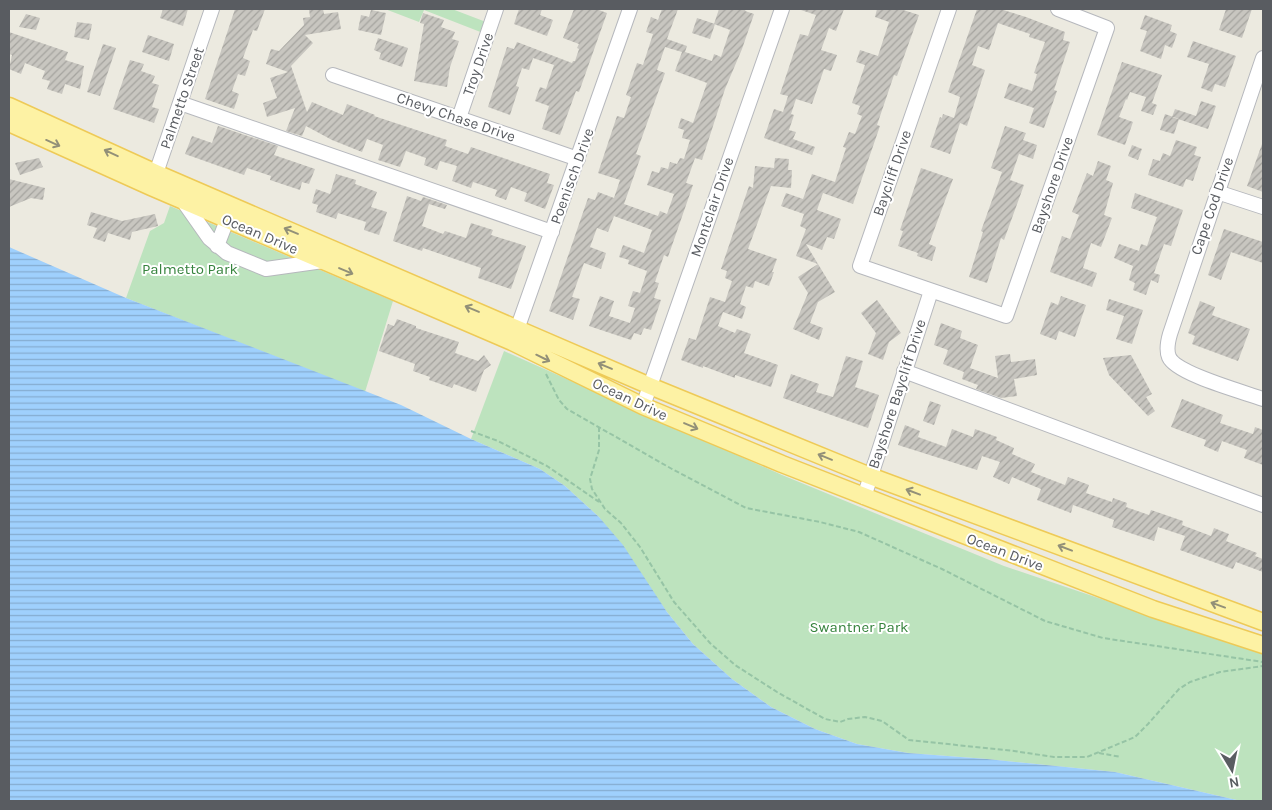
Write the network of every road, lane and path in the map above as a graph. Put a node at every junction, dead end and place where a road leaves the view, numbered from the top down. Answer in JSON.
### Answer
{"nodes":[{"id":1,"x":212,"y":9,"type":"edge"},
{"id":2,"x":496,"y":9,"type":"edge"},
{"id":3,"x":630,"y":9,"type":"edge"},
{"id":4,"x":782,"y":9,"type":"edge"},
{"id":5,"x":949,"y":9,"type":"edge"},
{"id":6,"x":1058,"y":9,"type":"edge"},
{"id":7,"x":1263,"y":58,"type":"edge"},
{"id":8,"x":334,"y":75,"type":"dead end"},
{"id":9,"x":180,"y":103,"type":"junction"},
{"id":10,"x":9,"y":106,"type":"edge"},
{"id":11,"x":459,"y":118,"type":"junction"},
{"id":12,"x":9,"y":123,"type":"edge"},
{"id":13,"x":30,"y":124,"type":"junction"},
{"id":14,"x":578,"y":159,"type":"junction"},
{"id":15,"x":153,"y":180,"type":"junction"},
{"id":16,"x":1216,"y":192,"type":"junction"},
{"id":17,"x":184,"y":202,"type":"junction"},
{"id":18,"x":1263,"y":207,"type":"edge"},
{"id":19,"x":237,"y":219,"type":"junction"},
{"id":20,"x":552,"y":232,"type":"junction"},
{"id":21,"x":217,"y":246,"type":"junction"},
{"id":22,"x":323,"y":262,"type":"junction"},
{"id":23,"x":931,"y":291,"type":"junction"},
{"id":24,"x":420,"y":295,"type":"junction"},
{"id":25,"x":515,"y":335,"type":"junction"},
{"id":26,"x":542,"y":366,"type":"dead end"},
{"id":27,"x":904,"y":372,"type":"junction"},
{"id":28,"x":650,"y":386,"type":"junction"},
{"id":29,"x":1263,"y":399,"type":"edge"},
{"id":30,"x":643,"y":406,"type":"junction"},
{"id":31,"x":745,"y":425,"type":"junction"},
{"id":32,"x":599,"y":427,"type":"junction"},
{"id":33,"x":471,"y":431,"type":"dead end"},
{"id":34,"x":738,"y":446,"type":"junction"},
{"id":35,"x":870,"y":476,"type":"junction"},
{"id":36,"x":864,"y":497,"type":"junction"},
{"id":37,"x":601,"y":503,"type":"junction"},
{"id":38,"x":1263,"y":505,"type":"edge"},
{"id":39,"x":1090,"y":558,"type":"junction"},
{"id":40,"x":1080,"y":581,"type":"junction"},
{"id":41,"x":1263,"y":622,"type":"edge"},
{"id":42,"x":1263,"y":645,"type":"edge"},
{"id":43,"x":1263,"y":662,"type":"edge"},
{"id":44,"x":1263,"y":666,"type":"edge"},
{"id":45,"x":1099,"y":753,"type":"junction"},
{"id":46,"x":1121,"y":757,"type":"dead end"}],
"edges":[{"from":1,"to":9,"type":"street","name":"Palmetto Street"},
{"from":2,"to":11,"type":"street","name":"Troy Drive"},
{"from":3,"to":14,"type":"street","name":"Poenisch Drive"},
{"from":4,"to":28,"type":"street","name":"Montclair Drive"},
{"from":5,"to":23,"type":"street","name":"Baycliff Drive"},
{"from":6,"to":23,"type":"street","name":"Bayshore Drive"},
{"from":7,"to":16,"type":"street","name":"Cape Cod Drive"},
{"from":8,"to":11,"type":"street","name":"Chevy Chase Drive"},
{"from":9,"to":15,"type":"street","name":"Palmetto Street"},
{"from":9,"to":20,"type":"street"},
{"from":10,"to":13,"type":"main road","name":"Ocean Drive"},
{"from":11,"to":14,"type":"street","name":"Chevy Chase Drive"},
{"from":12,"to":13,"type":"main road","name":"Ocean Drive"},
{"from":13,"to":15,"type":"main road","name":"Ocean Drive"},
{"from":14,"to":20,"type":"street","name":"Poenisch Drive"},
{"from":15,"to":17,"type":"main road","name":"Ocean Drive"},
{"from":15,"to":19,"type":"main road","name":"Ocean Drive"},
{"from":16,"to":18,"type":"street"},
{"from":16,"to":29,"type":"street","name":"Cape Cod Drive"},
{"from":17,"to":19,"type":"main road","name":"Ocean Drive"},
{"from":17,"to":21,"type":"street"},
{"from":19,"to":21,"type":"street"},
{"from":19,"to":22,"type":"main road","name":"Ocean Drive"},
{"from":24,"to":19,"type":"main road","name":"Ocean Drive","one_way":true},
{"from":20,"to":25,"type":"street","name":"Poenisch Drive"},
{"from":21,"to":22,"type":"street"},
{"from":22,"to":24,"type":"main road","name":"Ocean Drive","one_way":true},
{"from":23,"to":27,"type":"street","name":"Bayshore Baycliff Drive"},
{"from":24,"to":25,"type":"main road","name":"Ocean Drive"},
{"from":28,"to":25,"type":"main road","name":"Ocean Drive","one_way":true},
{"from":25,"to":30,"type":"main road","name":"Ocean Drive","one_way":true},
{"from":26,"to":32,"type":"path"},
{"from":27,"to":35,"type":"street","name":"Bayshore Baycliff Drive"},
{"from":27,"to":38,"type":"street"},
{"from":28,"to":30,"type":"street","name":"Montclair Drive"},
{"from":28,"to":31,"type":"main road","name":"Ocean Drive"},
{"from":30,"to":34,"type":"main road","name":"Ocean Drive","one_way":true},
{"from":31,"to":34,"type":"main road"},
{"from":35,"to":31,"type":"main road","name":"Ocean Drive","one_way":true},
{"from":32,"to":37,"type":"path"},
{"from":32,"to":43,"type":"path"},
{"from":33,"to":37,"type":"path"},
{"from":34,"to":36,"type":"main road","name":"Ocean Drive"},
{"from":35,"to":36,"type":"street","name":"Bayshore Baycliff Drive"},
{"from":39,"to":35,"type":"main road","name":"Ocean Drive","one_way":true},
{"from":36,"to":40,"type":"main road","name":"Ocean Drive"},
{"from":37,"to":45,"type":"path"},
{"from":39,"to":40,"type":"main road"},
{"from":41,"to":39,"type":"main road","name":"Ocean Drive","one_way":true},
{"from":40,"to":42,"type":"main road","name":"Ocean Drive"},
{"from":44,"to":45,"type":"path"},
{"from":45,"to":46,"type":"path"}]}
